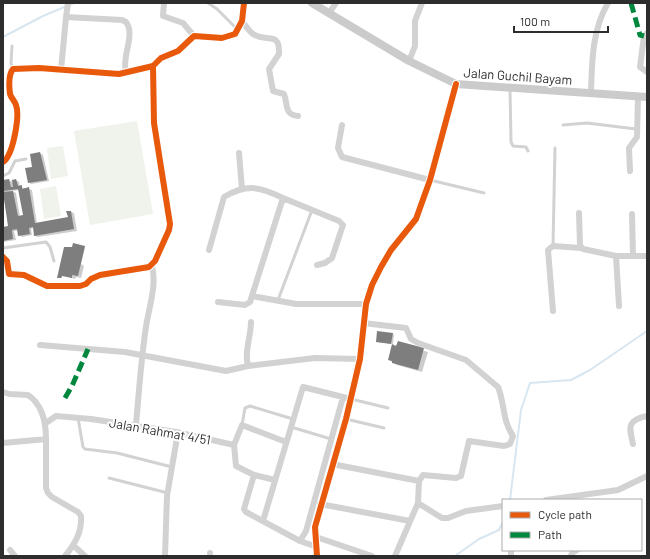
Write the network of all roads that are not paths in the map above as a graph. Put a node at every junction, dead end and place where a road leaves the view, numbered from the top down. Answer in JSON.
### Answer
{"nodes":[{"id":1,"x":68,"y":3,"type":"edge"},
{"id":2,"x":164,"y":3,"type":"edge"},
{"id":3,"x":208,"y":3,"type":"edge"},
{"id":4,"x":244,"y":3,"type":"edge"},
{"id":5,"x":312,"y":3,"type":"edge"},
{"id":6,"x":336,"y":3,"type":"edge"},
{"id":7,"x":422,"y":3,"type":"edge"},
{"id":8,"x":608,"y":3,"type":"edge"},
{"id":9,"x":329,"y":14,"type":"junction"},
{"id":10,"x":66,"y":18,"type":"junction"},
{"id":11,"x":242,"y":21,"type":"junction"},
{"id":12,"x":238,"y":30,"type":"junction"},
{"id":13,"x":647,"y":33,"type":"edge"},
{"id":14,"x":194,"y":36,"type":"junction"},
{"id":15,"x":12,"y":46,"type":"dead end"},
{"id":16,"x":409,"y":61,"type":"junction"},
{"id":17,"x":153,"y":66,"type":"junction"},
{"id":18,"x":13,"y":69,"type":"junction"},
{"id":19,"x":61,"y":70,"type":"junction"},
{"id":20,"x":126,"y":72,"type":"junction"},
{"id":21,"x":647,"y":72,"type":"edge"},
{"id":22,"x":456,"y":84,"type":"junction"},
{"id":23,"x":510,"y":89,"type":"junction"},
{"id":24,"x":591,"y":92,"type":"junction"},
{"id":25,"x":638,"y":96,"type":"junction"},
{"id":26,"x":647,"y":97,"type":"edge"},
{"id":27,"x":298,"y":116,"type":"dead end"},
{"id":28,"x":342,"y":125,"type":"dead end"},
{"id":29,"x":563,"y":125,"type":"dead end"},
{"id":30,"x":636,"y":129,"type":"junction"},
{"id":31,"x":555,"y":148,"type":"dead end"},
{"id":32,"x":528,"y":151,"type":"dead end"},
{"id":33,"x":239,"y":153,"type":"dead end"},
{"id":34,"x":26,"y":158,"type":"dead end"},
{"id":35,"x":3,"y":162,"type":"edge"},
{"id":36,"x":630,"y":171,"type":"dead end"},
{"id":37,"x":3,"y":176,"type":"edge"},
{"id":38,"x":430,"y":180,"type":"junction"},
{"id":39,"x":242,"y":189,"type":"junction"},
{"id":40,"x":484,"y":193,"type":"dead end"},
{"id":41,"x":283,"y":198,"type":"junction"},
{"id":42,"x":313,"y":209,"type":"junction"},
{"id":43,"x":579,"y":214,"type":"dead end"},
{"id":44,"x":632,"y":214,"type":"dead end"},
{"id":45,"x":553,"y":246,"type":"junction"},
{"id":46,"x":3,"y":248,"type":"edge"},
{"id":47,"x":582,"y":248,"type":"junction"},
{"id":48,"x":208,"y":250,"type":"dead end"},
{"id":49,"x":616,"y":256,"type":"junction"},
{"id":50,"x":633,"y":256,"type":"junction"},
{"id":51,"x":647,"y":256,"type":"edge"},
{"id":52,"x":3,"y":257,"type":"edge"},
{"id":53,"x":54,"y":261,"type":"dead end"},
{"id":54,"x":317,"y":265,"type":"dead end"},
{"id":55,"x":152,"y":266,"type":"junction"},
{"id":56,"x":252,"y":296,"type":"junction"},
{"id":57,"x":218,"y":302,"type":"dead end"},
{"id":58,"x":277,"y":302,"type":"junction"},
{"id":59,"x":366,"y":304,"type":"junction"},
{"id":60,"x":619,"y":306,"type":"dead end"},
{"id":61,"x":553,"y":311,"type":"dead end"},
{"id":62,"x":251,"y":322,"type":"dead end"},
{"id":63,"x":363,"y":323,"type":"junction"},
{"id":64,"x":40,"y":345,"type":"dead end"},
{"id":65,"x":142,"y":357,"type":"junction"},
{"id":66,"x":360,"y":359,"type":"junction"},
{"id":67,"x":248,"y":366,"type":"junction"},
{"id":68,"x":3,"y":392,"type":"edge"},
{"id":69,"x":343,"y":397,"type":"junction"},
{"id":70,"x":351,"y":399,"type":"junction"},
{"id":71,"x":388,"y":408,"type":"dead end"},
{"id":72,"x":647,"y":416,"type":"edge"},
{"id":73,"x":78,"y":418,"type":"junction"},
{"id":74,"x":293,"y":419,"type":"junction"},
{"id":75,"x":346,"y":419,"type":"junction"},
{"id":76,"x":46,"y":423,"type":"junction"},
{"id":77,"x":136,"y":424,"type":"junction"},
{"id":78,"x":242,"y":425,"type":"junction"},
{"id":79,"x":290,"y":427,"type":"junction"},
{"id":80,"x":384,"y":428,"type":"dead end"},
{"id":81,"x":178,"y":432,"type":"junction"},
{"id":82,"x":46,"y":439,"type":"junction"},
{"id":83,"x":331,"y":439,"type":"junction"},
{"id":84,"x":286,"y":442,"type":"junction"},
{"id":85,"x":3,"y":443,"type":"edge"},
{"id":86,"x":633,"y":444,"type":"dead end"},
{"id":87,"x":234,"y":445,"type":"junction"},
{"id":88,"x":332,"y":464,"type":"junction"},
{"id":89,"x":172,"y":466,"type":"junction"},
{"id":90,"x":254,"y":475,"type":"junction"},
{"id":91,"x":647,"y":476,"type":"edge"},
{"id":92,"x":108,"y":478,"type":"dead end"},
{"id":93,"x":274,"y":480,"type":"junction"},
{"id":94,"x":419,"y":481,"type":"junction"},
{"id":95,"x":168,"y":493,"type":"junction"},
{"id":96,"x":553,"y":499,"type":"edge"},
{"id":97,"x":418,"y":503,"type":"junction"},
{"id":98,"x":320,"y":504,"type":"junction"},
{"id":99,"x":502,"y":506,"type":"edge"},
{"id":100,"x":263,"y":521,"type":"junction"},
{"id":101,"x":410,"y":521,"type":"junction"},
{"id":102,"x":316,"y":537,"type":"junction"},
{"id":103,"x":300,"y":541,"type":"junction"},
{"id":104,"x":74,"y":546,"type":"junction"},
{"id":105,"x":317,"y":547,"type":"junction"},
{"id":106,"x":10,"y":550,"type":"dead end"},
{"id":107,"x":357,"y":553,"type":"edge"},
{"id":108,"x":15,"y":556,"type":"edge"},
{"id":109,"x":65,"y":556,"type":"edge"},
{"id":110,"x":85,"y":556,"type":"edge"},
{"id":111,"x":165,"y":556,"type":"edge"},
{"id":112,"x":317,"y":556,"type":"edge"},
{"id":113,"x":372,"y":556,"type":"edge"},
{"id":114,"x":395,"y":556,"type":"edge"}],
"edges":[{"from":1,"to":10,"type":"street"},
{"from":2,"to":14,"type":"street"},
{"from":3,"to":12,"type":"lane"},
{"from":4,"to":11,"type":"street"},
{"from":5,"to":9,"type":"main road","name":"Jalan Guchil Bayam"},
{"from":6,"to":9,"type":"street"},
{"from":7,"to":16,"type":"street"},
{"from":8,"to":24,"type":"street"},
{"from":9,"to":16,"type":"main road","name":"Jalan Guchil Bayam"},
{"from":10,"to":19,"type":"street"},
{"from":10,"to":20,"type":"street"},
{"from":11,"to":12,"type":"street"},
{"from":11,"to":27,"type":"street"},
{"from":12,"to":14,"type":"street"},
{"from":13,"to":21,"type":"street"},
{"from":14,"to":17,"type":"street"},
{"from":15,"to":18,"type":"lane"},
{"from":16,"to":22,"type":"main road","name":"Jalan Guchil Bayam"},
{"from":17,"to":20,"type":"street"},
{"from":17,"to":55,"type":"street"},
{"from":18,"to":19,"type":"street"},
{"from":18,"to":35,"type":"street"},
{"from":19,"to":20,"type":"street"},
{"from":22,"to":23,"type":"main road","name":"Jalan Guchil Bayam"},
{"from":22,"to":38,"type":"street"},
{"from":23,"to":24,"type":"main road","name":"Jalan Guchil Bayam"},
{"from":23,"to":32,"type":"lane"},
{"from":24,"to":25,"type":"main road","name":"Jalan Guchil Bayam"},
{"from":25,"to":26,"type":"main road","name":"Jalan Guchil Bayam"},
{"from":25,"to":30,"type":"street"},
{"from":28,"to":38,"type":"street"},
{"from":29,"to":30,"type":"lane"},
{"from":30,"to":36,"type":"street"},
{"from":31,"to":45,"type":"lane"},
{"from":33,"to":39,"type":"street"},
{"from":34,"to":37,"type":"lane"},
{"from":38,"to":40,"type":"lane"},
{"from":38,"to":59,"type":"street"},
{"from":39,"to":41,"type":"street"},
{"from":39,"to":48,"type":"street"},
{"from":41,"to":42,"type":"street"},
{"from":41,"to":56,"type":"street"},
{"from":42,"to":54,"type":"street"},
{"from":42,"to":58,"type":"lane"},
{"from":43,"to":47,"type":"street"},
{"from":44,"to":50,"type":"street"},
{"from":45,"to":47,"type":"street"},
{"from":45,"to":61,"type":"street"},
{"from":46,"to":53,"type":"lane"},
{"from":47,"to":49,"type":"street"},
{"from":49,"to":50,"type":"street"},
{"from":49,"to":60,"type":"street"},
{"from":50,"to":51,"type":"street"},
{"from":52,"to":55,"type":"street"},
{"from":55,"to":65,"type":"street"},
{"from":56,"to":57,"type":"street"},
{"from":56,"to":58,"type":"street"},
{"from":58,"to":59,"type":"street"},
{"from":59,"to":63,"type":"street"},
{"from":62,"to":67,"type":"street"},
{"from":63,"to":66,"type":"street"},
{"from":63,"to":94,"type":"street"},
{"from":64,"to":65,"type":"street"},
{"from":65,"to":67,"type":"street"},
{"from":65,"to":77,"type":"street"},
{"from":66,"to":67,"type":"street"},
{"from":66,"to":70,"type":"street"},
{"from":68,"to":76,"type":"street"},
{"from":69,"to":70,"type":"street"},
{"from":69,"to":74,"type":"street"},
{"from":69,"to":83,"type":"street"},
{"from":70,"to":71,"type":"lane"},
{"from":70,"to":75,"type":"street"},
{"from":72,"to":86,"type":"street"},
{"from":73,"to":76,"type":"street","name":"Jalan Rahmat 4/51"},
{"from":73,"to":77,"type":"street","name":"Jalan Rahmat 4/51"},
{"from":73,"to":89,"type":"lane"},
{"from":74,"to":78,"type":"lane"},
{"from":74,"to":79,"type":"street"},
{"from":75,"to":80,"type":"lane"},
{"from":75,"to":88,"type":"street"},
{"from":76,"to":82,"type":"street"},
{"from":77,"to":81,"type":"street","name":"Jalan Rahmat 4/51"},
{"from":78,"to":84,"type":"street"},
{"from":78,"to":87,"type":"street"},
{"from":79,"to":83,"type":"lane"},
{"from":79,"to":84,"type":"street"},
{"from":81,"to":87,"type":"street","name":"Jalan Rahmat 4/51"},
{"from":81,"to":89,"type":"street"},
{"from":82,"to":85,"type":"street"},
{"from":82,"to":104,"type":"street"},
{"from":83,"to":103,"type":"street"},
{"from":84,"to":93,"type":"street"},
{"from":87,"to":90,"type":"street"},
{"from":88,"to":94,"type":"street"},
{"from":88,"to":98,"type":"street"},
{"from":89,"to":95,"type":"street"},
{"from":90,"to":93,"type":"street"},
{"from":90,"to":100,"type":"street"},
{"from":91,"to":96,"type":"street"},
{"from":92,"to":95,"type":"lane"},
{"from":93,"to":100,"type":"street"},
{"from":94,"to":97,"type":"street"},
{"from":95,"to":111,"type":"street"},
{"from":97,"to":99,"type":"street"},
{"from":97,"to":101,"type":"street"},
{"from":98,"to":101,"type":"street"},
{"from":98,"to":102,"type":"street"},
{"from":100,"to":103,"type":"street"},
{"from":101,"to":114,"type":"street"},
{"from":102,"to":105,"type":"street"},
{"from":102,"to":107,"type":"street"},
{"from":103,"to":105,"type":"street"},
{"from":104,"to":109,"type":"street"},
{"from":104,"to":110,"type":"street"},
{"from":105,"to":112,"type":"street"},
{"from":106,"to":108,"type":"street"},
{"from":107,"to":113,"type":"street"}]}
